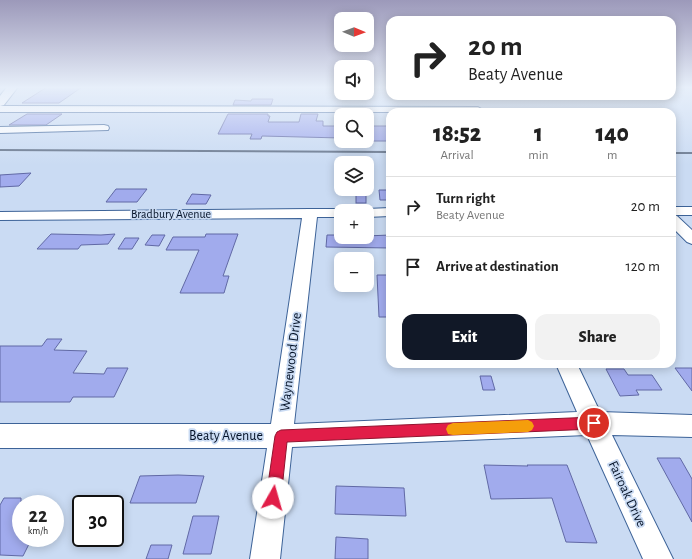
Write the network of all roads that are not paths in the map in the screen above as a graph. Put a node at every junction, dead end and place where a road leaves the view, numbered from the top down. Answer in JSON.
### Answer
{"nodes":[{"id":1,"x":104,"y":128,"type":"dead end"},
{"id":2,"x":0,"y":130,"type":"edge"},
{"id":3,"x":676,"y":211,"type":"edge"},
{"id":4,"x":692,"y":211,"type":"edge"},
{"id":5,"x":386,"y":212,"type":"edge"},
{"id":6,"x":334,"y":213,"type":"edge"},
{"id":7,"x":374,"y":213,"type":"edge"},
{"id":8,"x":310,"y":214,"type":"junction"},
{"id":9,"x":0,"y":216,"type":"edge"},
{"id":10,"x":676,"y":223,"type":"edge"},
{"id":11,"x":692,"y":239,"type":"edge"},
{"id":12,"x":568,"y":368,"type":"edge"},
{"id":13,"x":594,"y":423,"type":"junction"},
{"id":14,"x":692,"y":426,"type":"edge"},
{"id":15,"x":0,"y":436,"type":"edge"},
{"id":16,"x":281,"y":436,"type":"junction"},
{"id":17,"x":265,"y":559,"type":"edge"},
{"id":18,"x":658,"y":559,"type":"edge"}],
"edges":[{"from":1,"to":2,"type":"street"},
{"from":3,"to":4,"type":"street"},
{"from":5,"to":7,"type":"street"},
{"from":6,"to":8,"type":"street","name":"Bradbury Avenue"},
{"from":8,"to":9,"type":"street","name":"Bradbury Avenue"},
{"from":8,"to":16,"type":"street","name":"Waynewood Drive"},
{"from":10,"to":11,"type":"street"},
{"from":12,"to":13,"type":"street","name":"Fairoak Drive"},
{"from":13,"to":14,"type":"street","name":"Beaty Avenue"},
{"from":13,"to":16,"type":"street","name":"Beaty Avenue"},
{"from":13,"to":18,"type":"street","name":"Fairoak Drive"},
{"from":15,"to":16,"type":"street","name":"Beaty Avenue"},
{"from":16,"to":17,"type":"street","name":"Waynewood Drive"}]}
